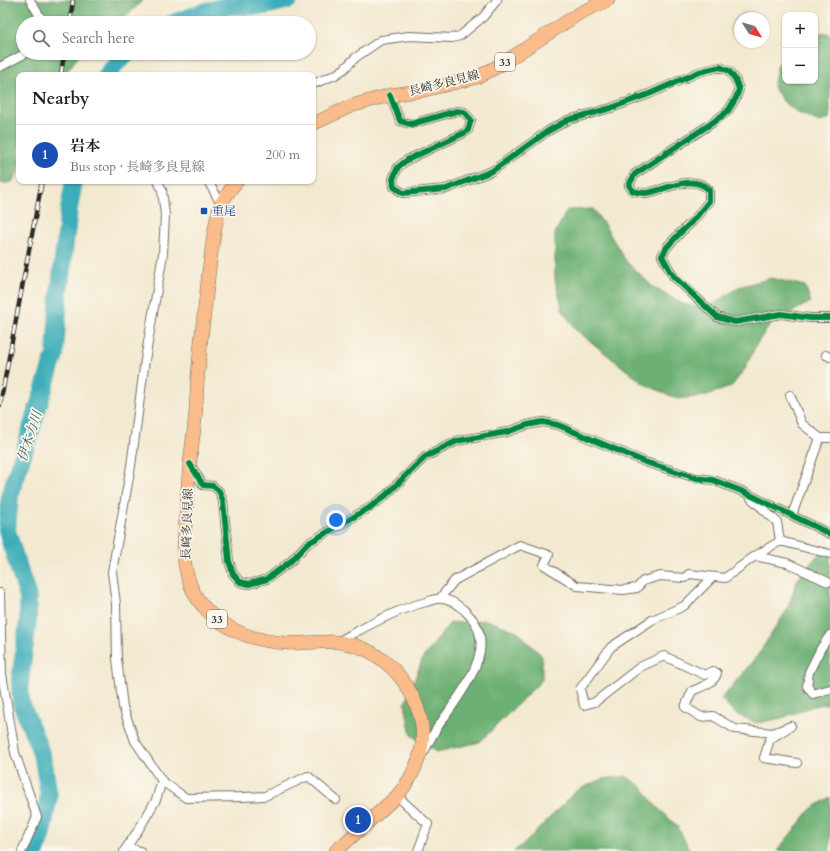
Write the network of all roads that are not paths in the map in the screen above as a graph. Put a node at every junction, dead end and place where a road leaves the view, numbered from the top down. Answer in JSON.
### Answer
{"nodes":[{"id":1,"x":30,"y":0,"type":"edge"},
{"id":2,"x":497,"y":0,"type":"edge"},
{"id":3,"x":608,"y":0,"type":"edge"},
{"id":4,"x":40,"y":16,"type":"edge"},
{"id":5,"x":16,"y":58,"type":"edge"},
{"id":6,"x":0,"y":67,"type":"edge"},
{"id":7,"x":316,"y":83,"type":"edge"},
{"id":8,"x":390,"y":96,"type":"junction"},
{"id":9,"x":316,"y":123,"type":"edge"},
{"id":10,"x":159,"y":184,"type":"edge"},
{"id":11,"x":210,"y":184,"type":"edge"},
{"id":12,"x":235,"y":184,"type":"edge"},
{"id":13,"x":221,"y":204,"type":"junction"},
{"id":14,"x":830,"y":318,"type":"edge"},
{"id":15,"x":790,"y":395,"type":"dead end"},
{"id":16,"x":820,"y":438,"type":"junction"},
{"id":17,"x":830,"y":438,"type":"edge"},
{"id":18,"x":190,"y":464,"type":"junction"},
{"id":19,"x":744,"y":492,"type":"junction"},
{"id":20,"x":792,"y":515,"type":"junction"},
{"id":21,"x":830,"y":534,"type":"edge"},
{"id":22,"x":780,"y":541,"type":"junction"},
{"id":23,"x":830,"y":554,"type":"edge"},
{"id":24,"x":755,"y":556,"type":"junction"},
{"id":25,"x":713,"y":577,"type":"junction"},
{"id":26,"x":828,"y":582,"type":"dead end"},
{"id":27,"x":0,"y":593,"type":"edge"},
{"id":28,"x":440,"y":598,"type":"junction"},
{"id":29,"x":830,"y":635,"type":"edge"},
{"id":30,"x":337,"y":642,"type":"junction"},
{"id":31,"x":830,"y":689,"type":"edge"},
{"id":32,"x":418,"y":764,"type":"junction"},
{"id":33,"x":797,"y":764,"type":"dead end"},
{"id":34,"x":162,"y":781,"type":"junction"},
{"id":35,"x":397,"y":796,"type":"junction"},
{"id":36,"x":336,"y":800,"type":"dead end"},
{"id":37,"x":126,"y":849,"type":"edge"},
{"id":38,"x":22,"y":851,"type":"edge"},
{"id":39,"x":140,"y":851,"type":"edge"},
{"id":40,"x":336,"y":851,"type":"edge"},
{"id":41,"x":418,"y":851,"type":"edge"}],
"edges":[{"from":1,"to":4,"type":"street"},
{"from":2,"to":7,"type":"street"},
{"from":3,"to":8,"type":"main road","name":"長崎多良見線","number":"33"},
{"from":5,"to":6,"type":"street"},
{"from":8,"to":9,"type":"main road","name":"長崎多良見線","number":"33"},
{"from":8,"to":14,"type":"street"},
{"from":10,"to":34,"type":"street"},
{"from":11,"to":13,"type":"street"},
{"from":12,"to":13,"type":"main road","name":"長崎多良見線","number":"33"},
{"from":13,"to":18,"type":"main road","name":"長崎多良見線","number":"33"},
{"from":15,"to":16,"type":"street"},
{"from":16,"to":17,"type":"street"},
{"from":16,"to":20,"type":"street"},
{"from":18,"to":19,"type":"street"},
{"from":18,"to":30,"type":"main road","name":"長崎多良見線","number":"33"},
{"from":19,"to":20,"type":"street"},
{"from":19,"to":22,"type":"street"},
{"from":20,"to":21,"type":"street"},
{"from":22,"to":23,"type":"street"},
{"from":22,"to":24,"type":"street"},
{"from":24,"to":25,"type":"street"},
{"from":24,"to":26,"type":"street"},
{"from":25,"to":28,"type":"street"},
{"from":25,"to":33,"type":"street"},
{"from":27,"to":38,"type":"street"},
{"from":28,"to":30,"type":"street"},
{"from":28,"to":32,"type":"street"},
{"from":29,"to":31,"type":"street"},
{"from":30,"to":32,"type":"main road","name":"長崎多良見線","number":"33"},
{"from":32,"to":35,"type":"main road","name":"長崎多良見線","number":"33"},
{"from":34,"to":36,"type":"street"},
{"from":34,"to":37,"type":"street"},
{"from":35,"to":40,"type":"main road","name":"長崎多良見線","number":"33"},
{"from":35,"to":41,"type":"street"},
{"from":37,"to":39,"type":"street"}]}
